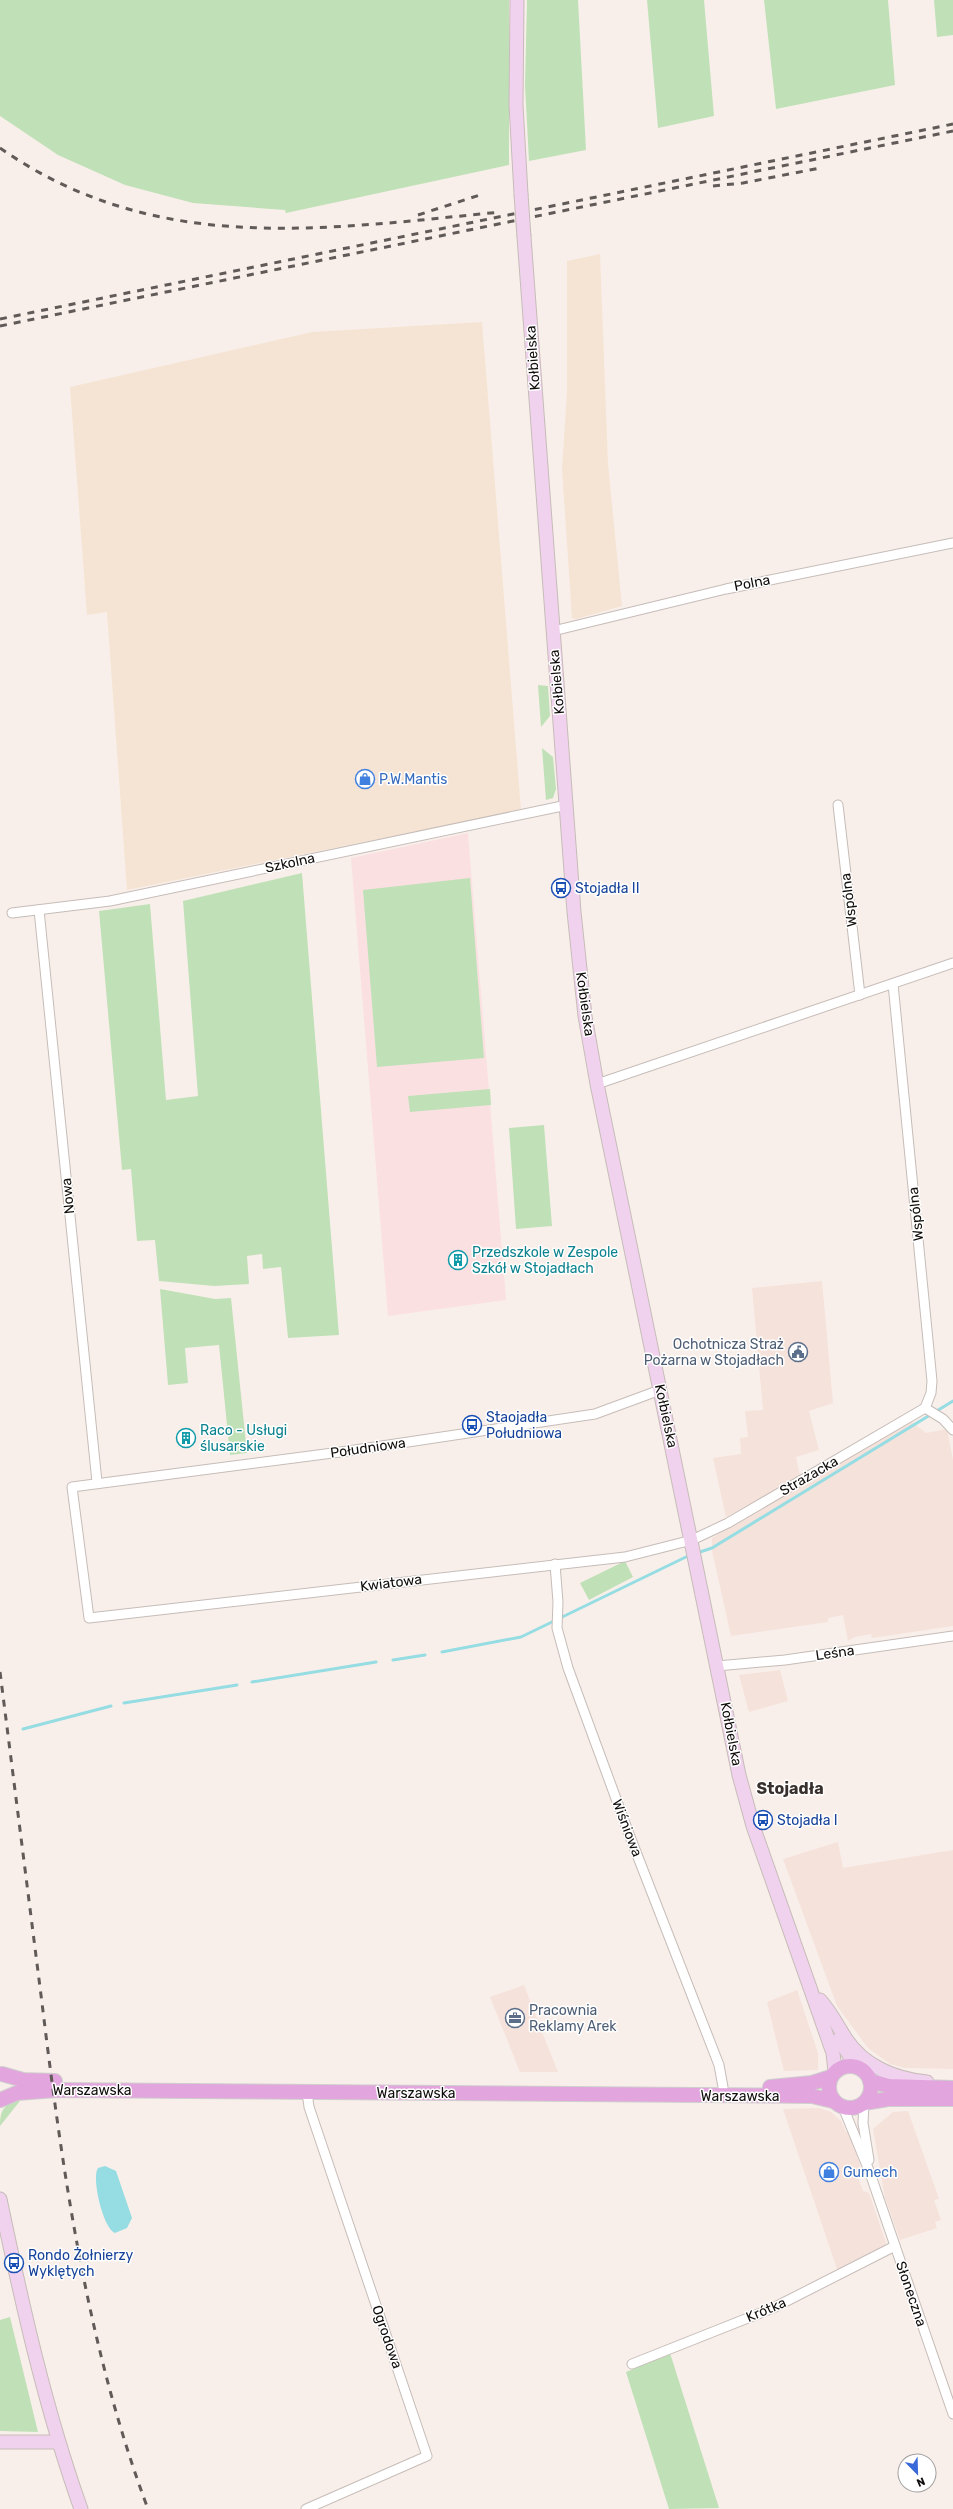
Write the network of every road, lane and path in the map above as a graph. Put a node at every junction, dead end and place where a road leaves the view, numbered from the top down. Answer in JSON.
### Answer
{"nodes":[{"id":1,"x":516,"y":0,"type":"edge"},
{"id":2,"x":953,"y":543,"type":"edge"},
{"id":3,"x":553,"y":632,"type":"junction"},
{"id":4,"x":567,"y":805,"type":"junction"},
{"id":5,"x":838,"y":805,"type":"dead end"},
{"id":6,"x":39,"y":910,"type":"junction"},
{"id":7,"x":12,"y":913,"type":"dead end"},
{"id":8,"x":953,"y":964,"type":"edge"},
{"id":9,"x":893,"y":984,"type":"junction"},
{"id":10,"x":860,"y":995,"type":"junction"},
{"id":11,"x":597,"y":1084,"type":"junction"},
{"id":12,"x":660,"y":1390,"type":"junction"},
{"id":13,"x":926,"y":1409,"type":"junction"},
{"id":14,"x":953,"y":1430,"type":"edge"},
{"id":15,"x":97,"y":1482,"type":"junction"},
{"id":16,"x":693,"y":1548,"type":"junction"},
{"id":17,"x":555,"y":1564,"type":"junction"},
{"id":18,"x":89,"y":1618,"type":"joint"},
{"id":19,"x":953,"y":1636,"type":"edge"},
{"id":20,"x":718,"y":1666,"type":"junction"},
{"id":21,"x":810,"y":1984,"type":"junction"},
{"id":22,"x":820,"y":2000,"type":"junction"},
{"id":23,"x":856,"y":2066,"type":"junction"},
{"id":24,"x":1,"y":2072,"type":"edge"},
{"id":25,"x":833,"y":2075,"type":"junction"},
{"id":26,"x":870,"y":2081,"type":"junction"},
{"id":27,"x":953,"y":2083,"type":"edge"},
{"id":28,"x":723,"y":2087,"type":"junction"},
{"id":29,"x":953,"y":2088,"type":"edge"},
{"id":30,"x":308,"y":2092,"type":"junction"},
{"id":31,"x":953,"y":2098,"type":"edge"},
{"id":32,"x":0,"y":2100,"type":"edge"},
{"id":33,"x":864,"y":2103,"type":"junction"},
{"id":34,"x":838,"y":2104,"type":"junction"},
{"id":35,"x":870,"y":2173,"type":"junction"},
{"id":36,"x":0,"y":2199,"type":"edge"},
{"id":37,"x":895,"y":2246,"type":"junction"},
{"id":38,"x":632,"y":2364,"type":"dead end"},
{"id":39,"x":953,"y":2414,"type":"edge"},
{"id":40,"x":0,"y":2442,"type":"edge"},
{"id":41,"x":57,"y":2442,"type":"junction"},
{"id":42,"x":81,"y":2509,"type":"edge"},
{"id":43,"x":306,"y":2509,"type":"edge"}],
"edges":[{"from":1,"to":3,"type":"street","name":"Kołbielska","bridge":true},
{"from":2,"to":3,"type":"street","name":"Polna"},
{"from":3,"to":4,"type":"street","name":"Kołbielska"},
{"from":4,"to":6,"type":"street","name":"Szkolna"},
{"from":4,"to":11,"type":"street","name":"Kołbielska"},
{"from":5,"to":10,"type":"street","name":"Wspólna"},
{"from":6,"to":7,"type":"street","name":"Szkolna"},
{"from":6,"to":15,"type":"street","name":"Nowa"},
{"from":8,"to":9,"type":"street"},
{"from":9,"to":10,"type":"street"},
{"from":9,"to":13,"type":"street","name":"Wspólna"},
{"from":10,"to":11,"type":"street"},
{"from":11,"to":12,"type":"street","name":"Kołbielska"},
{"from":12,"to":15,"type":"street","name":"Południowa"},
{"from":12,"to":16,"type":"street","name":"Kołbielska"},
{"from":13,"to":14,"type":"street"},
{"from":13,"to":16,"type":"street","name":"Strażacka"},
{"from":15,"to":18,"type":"street","name":"Południowa"},
{"from":16,"to":17,"type":"street","name":"Kwiatowa"},
{"from":16,"to":20,"type":"street","name":"Kołbielska"},
{"from":17,"to":18,"type":"street","name":"Kwiatowa"},
{"from":17,"to":28,"type":"street","name":"Wiśniowa"},
{"from":19,"to":20,"type":"street","name":"Leśna"},
{"from":20,"to":21,"type":"street","name":"Kołbielska"},
{"from":21,"to":22,"type":"street","name":"Kołbielska"},
{"from":21,"to":25,"type":"street","name":"Kołbielska"},
{"from":22,"to":23,"type":"street","name":"Kołbielska"},
{"from":22,"to":27,"type":"street"},
{"from":23,"to":25,"type":"main road"},
{"from":23,"to":26,"type":"main road"},
{"from":24,"to":28,"type":"main road","name":"Warszawska"},
{"from":24,"to":32,"type":"main road"},
{"from":25,"to":28,"type":"main road","name":"Warszawska"},
{"from":25,"to":34,"type":"main road"},
{"from":26,"to":29,"type":"main road"},
{"from":26,"to":33,"type":"main road"},
{"from":30,"to":32,"type":"main road","name":"Warszawska"},
{"from":30,"to":34,"type":"main road","name":"Warszawska"},
{"from":30,"to":43,"type":"street","name":"Ogrodowa"},
{"from":31,"to":33,"type":"main road"},
{"from":33,"to":34,"type":"main road"},
{"from":33,"to":35,"type":"street","name":"Słoneczna"},
{"from":34,"to":35,"type":"street","name":"Słoneczna"},
{"from":35,"to":37,"type":"street","name":"Słoneczna"},
{"from":36,"to":41,"type":"street"},
{"from":37,"to":38,"type":"street","name":"Krótka"},
{"from":37,"to":39,"type":"street","name":"Słoneczna"},
{"from":40,"to":41,"type":"street"},
{"from":41,"to":42,"type":"street"}]}
